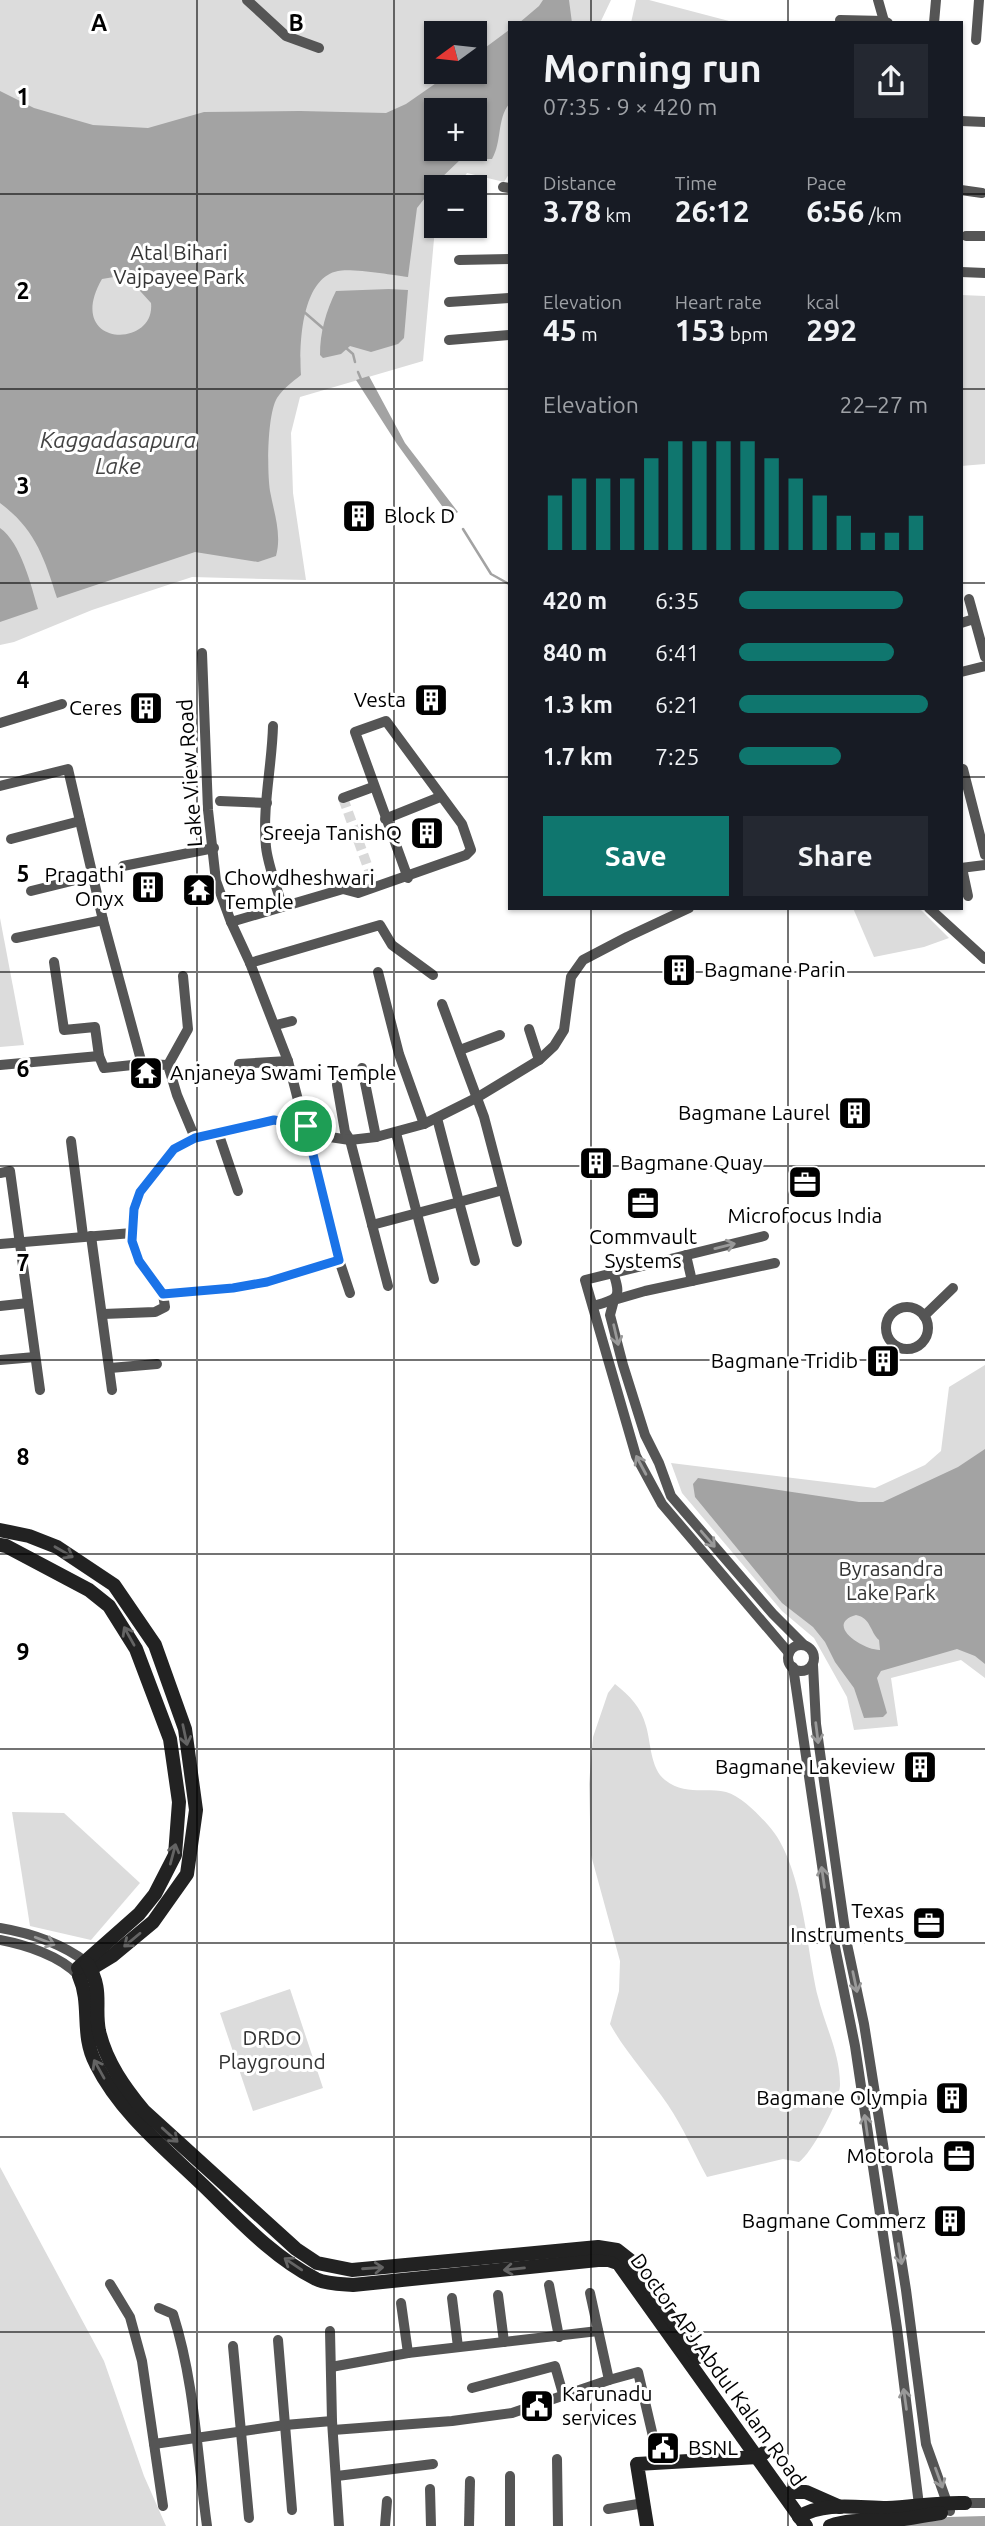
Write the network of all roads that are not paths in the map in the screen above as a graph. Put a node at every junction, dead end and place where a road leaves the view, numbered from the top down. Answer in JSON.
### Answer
{"nodes":[{"id":1,"x":247,"y":0,"type":"edge"},
{"id":2,"x":878,"y":0,"type":"edge"},
{"id":3,"x":936,"y":0,"type":"edge"},
{"id":4,"x":979,"y":0,"type":"edge"},
{"id":5,"x":840,"y":20,"type":"dead end"},
{"id":6,"x":863,"y":21,"type":"edge"},
{"id":7,"x":886,"y":21,"type":"edge"},
{"id":8,"x":934,"y":21,"type":"edge"},
{"id":9,"x":976,"y":40,"type":"dead end"},
{"id":10,"x":319,"y":48,"type":"dead end"},
{"id":11,"x":963,"y":121,"type":"edge"},
{"id":12,"x":985,"y":122,"type":"edge"},
{"id":13,"x":963,"y":190,"type":"edge"},
{"id":14,"x":982,"y":193,"type":"dead end"},
{"id":15,"x":966,"y":236,"type":"dead end"},
{"id":16,"x":985,"y":236,"type":"edge"},
{"id":17,"x":508,"y":259,"type":"edge"},
{"id":18,"x":459,"y":260,"type":"dead end"},
{"id":19,"x":963,"y":272,"type":"edge"},
{"id":20,"x":985,"y":273,"type":"edge"},
{"id":21,"x":508,"y":298,"type":"edge"},
{"id":22,"x":449,"y":302,"type":"dead end"},
{"id":23,"x":508,"y":335,"type":"edge"},
{"id":24,"x":449,"y":340,"type":"dead end"},
{"id":25,"x":969,"y":599,"type":"dead end"},
{"id":26,"x":974,"y":619,"type":"junction"},
{"id":27,"x":963,"y":622,"type":"edge"},
{"id":28,"x":202,"y":653,"type":"dead end"},
{"id":29,"x":985,"y":657,"type":"edge"},
{"id":30,"x":985,"y":666,"type":"edge"},
{"id":31,"x":963,"y":672,"type":"edge"},
{"id":32,"x":62,"y":704,"type":"dead end"},
{"id":33,"x":0,"y":723,"type":"edge"},
{"id":34,"x":273,"y":726,"type":"dead end"},
{"id":35,"x":963,"y":769,"type":"dead end"},
{"id":36,"x":0,"y":786,"type":"edge"},
{"id":37,"x":373,"y":788,"type":"junction"},
{"id":38,"x":440,"y":797,"type":"junction"},
{"id":39,"x":343,"y":798,"type":"dead end"},
{"id":40,"x":220,"y":802,"type":"dead end"},
{"id":41,"x":267,"y":803,"type":"junction"},
{"id":42,"x":385,"y":819,"type":"junction"},
{"id":43,"x":80,"y":821,"type":"junction"},
{"id":44,"x":11,"y":839,"type":"dead end"},
{"id":45,"x":214,"y":848,"type":"junction"},
{"id":46,"x":985,"y":855,"type":"edge"},
{"id":47,"x":985,"y":865,"type":"edge"},
{"id":48,"x":124,"y":866,"type":"dead end"},
{"id":49,"x":963,"y":868,"type":"edge"},
{"id":50,"x":92,"y":876,"type":"junction"},
{"id":51,"x":963,"y":876,"type":"edge"},
{"id":52,"x":393,"y":878,"type":"junction"},
{"id":53,"x":31,"y":891,"type":"dead end"},
{"id":54,"x":968,"y":897,"type":"dead end"},
{"id":55,"x":282,"y":906,"type":"junction"},
{"id":56,"x":685,"y":910,"type":"edge"},
{"id":57,"x":931,"y":910,"type":"edge"},
{"id":58,"x":103,"y":920,"type":"junction"},
{"id":59,"x":231,"y":922,"type":"junction"},
{"id":60,"x":16,"y":938,"type":"dead end"},
{"id":61,"x":985,"y":959,"type":"edge"},
{"id":62,"x":54,"y":962,"type":"dead end"},
{"id":63,"x":250,"y":963,"type":"junction"},
{"id":64,"x":378,"y":972,"type":"dead end"},
{"id":65,"x":433,"y":975,"type":"dead end"},
{"id":66,"x":183,"y":976,"type":"dead end"},
{"id":67,"x":442,"y":1004,"type":"dead end"},
{"id":68,"x":292,"y":1021,"type":"dead end"},
{"id":69,"x":276,"y":1025,"type":"junction"},
{"id":70,"x":528,"y":1029,"type":"dead end"},
{"id":71,"x":500,"y":1035,"type":"dead end"},
{"id":72,"x":460,"y":1049,"type":"junction"},
{"id":73,"x":99,"y":1056,"type":"junction"},
{"id":74,"x":539,"y":1060,"type":"junction"},
{"id":75,"x":288,"y":1061,"type":"junction"},
{"id":76,"x":142,"y":1064,"type":"junction"},
{"id":77,"x":239,"y":1064,"type":"dead end"},
{"id":78,"x":0,"y":1065,"type":"edge"},
{"id":79,"x":168,"y":1065,"type":"junction"},
{"id":80,"x":362,"y":1068,"type":"dead end"},
{"id":81,"x":337,"y":1085,"type":"dead end"},
{"id":82,"x":478,"y":1097,"type":"junction"},
{"id":83,"x":437,"y":1118,"type":"junction"},
{"id":84,"x":424,"y":1124,"type":"junction"},
{"id":85,"x":306,"y":1126,"type":"junction"},
{"id":86,"x":218,"y":1132,"type":"junction"},
{"id":87,"x":396,"y":1133,"type":"junction"},
{"id":88,"x":376,"y":1137,"type":"junction"},
{"id":89,"x":195,"y":1138,"type":"junction"},
{"id":90,"x":350,"y":1140,"type":"junction"},
{"id":91,"x":71,"y":1141,"type":"dead end"},
{"id":92,"x":0,"y":1173,"type":"edge"},
{"id":93,"x":238,"y":1191,"type":"dead end"},
{"id":94,"x":503,"y":1191,"type":"junction"},
{"id":95,"x":459,"y":1202,"type":"junction"},
{"id":96,"x":417,"y":1212,"type":"junction"},
{"id":97,"x":372,"y":1225,"type":"junction"},
{"id":98,"x":132,"y":1233,"type":"junction"},
{"id":99,"x":87,"y":1236,"type":"junction"},
{"id":100,"x":764,"y":1236,"type":"dead end"},
{"id":101,"x":20,"y":1242,"type":"junction"},
{"id":102,"x":517,"y":1242,"type":"dead end"},
{"id":103,"x":0,"y":1244,"type":"edge"},
{"id":104,"x":686,"y":1255,"type":"junction"},
{"id":105,"x":339,"y":1260,"type":"junction"},
{"id":106,"x":475,"y":1261,"type":"dead end"},
{"id":107,"x":775,"y":1262,"type":"dead end"},
{"id":108,"x":613,"y":1272,"type":"junction"},
{"id":109,"x":435,"y":1279,"type":"dead end"},
{"id":110,"x":692,"y":1281,"type":"junction"},
{"id":111,"x":388,"y":1286,"type":"dead end"},
{"id":112,"x":953,"y":1288,"type":"dead end"},
{"id":113,"x":350,"y":1293,"type":"dead end"},
{"id":114,"x":163,"y":1294,"type":"junction"},
{"id":115,"x":614,"y":1300,"type":"junction"},
{"id":116,"x":28,"y":1303,"type":"junction"},
{"id":117,"x":0,"y":1306,"type":"edge"},
{"id":118,"x":593,"y":1306,"type":"junction"},
{"id":119,"x":103,"y":1314,"type":"junction"},
{"id":120,"x":924,"y":1316,"type":"junction"},
{"id":121,"x":35,"y":1357,"type":"junction"},
{"id":122,"x":0,"y":1360,"type":"edge"},
{"id":123,"x":157,"y":1364,"type":"dead end"},
{"id":124,"x":110,"y":1368,"type":"junction"},
{"id":125,"x":40,"y":1390,"type":"dead end"},
{"id":126,"x":112,"y":1390,"type":"dead end"},
{"id":127,"x":0,"y":1530,"type":"edge"},
{"id":128,"x":0,"y":1545,"type":"edge"},
{"id":129,"x":804,"y":1644,"type":"junction"},
{"id":130,"x":789,"y":1653,"type":"junction"},
{"id":131,"x":813,"y":1665,"type":"junction"},
{"id":132,"x":793,"y":1667,"type":"junction"},
{"id":133,"x":0,"y":1928,"type":"edge"},
{"id":134,"x":0,"y":1940,"type":"edge"},
{"id":135,"x":82,"y":1970,"type":"junction"},
{"id":136,"x":110,"y":2284,"type":"dead end"},
{"id":137,"x":549,"y":2285,"type":"dead end"},
{"id":138,"x":590,"y":2293,"type":"dead end"},
{"id":139,"x":498,"y":2295,"type":"dead end"},
{"id":140,"x":452,"y":2298,"type":"dead end"},
{"id":141,"x":401,"y":2303,"type":"dead end"},
{"id":142,"x":159,"y":2308,"type":"dead end"},
{"id":143,"x":330,"y":2331,"type":"dead end"},
{"id":144,"x":598,"y":2331,"type":"junction"},
{"id":145,"x":559,"y":2337,"type":"junction"},
{"id":146,"x":278,"y":2340,"type":"dead end"},
{"id":147,"x":504,"y":2342,"type":"junction"},
{"id":148,"x":233,"y":2346,"type":"dead end"},
{"id":149,"x":458,"y":2347,"type":"junction"},
{"id":150,"x":408,"y":2353,"type":"junction"},
{"id":151,"x":331,"y":2367,"type":"junction"},
{"id":152,"x":609,"y":2380,"type":"junction"},
{"id":153,"x":472,"y":2388,"type":"dead end"},
{"id":154,"x":563,"y":2394,"type":"junction"},
{"id":155,"x":285,"y":2425,"type":"junction"},
{"id":156,"x":332,"y":2425,"type":"junction"},
{"id":157,"x":241,"y":2431,"type":"junction"},
{"id":158,"x":198,"y":2437,"type":"junction"},
{"id":159,"x":154,"y":2444,"type":"junction"},
{"id":160,"x":762,"y":2455,"type":"junction"},
{"id":161,"x":557,"y":2459,"type":"dead end"},
{"id":162,"x":659,"y":2462,"type":"junction"},
{"id":163,"x":433,"y":2464,"type":"dead end"},
{"id":164,"x":337,"y":2476,"type":"junction"},
{"id":165,"x":510,"y":2476,"type":"dead end"},
{"id":166,"x":470,"y":2481,"type":"dead end"},
{"id":167,"x":430,"y":2489,"type":"dead end"},
{"id":168,"x":792,"y":2492,"type":"junction"},
{"id":169,"x":387,"y":2501,"type":"dead end"},
{"id":170,"x":644,"y":2503,"type":"junction"},
{"id":171,"x":985,"y":2503,"type":"edge"},
{"id":172,"x":965,"y":2504,"type":"joint"},
{"id":173,"x":163,"y":2506,"type":"dead end"},
{"id":174,"x":840,"y":2507,"type":"junction"},
{"id":175,"x":949,"y":2507,"type":"junction"},
{"id":176,"x":608,"y":2509,"type":"dead end"},
{"id":177,"x":292,"y":2510,"type":"dead end"},
{"id":178,"x":920,"y":2510,"type":"junction"},
{"id":179,"x":249,"y":2518,"type":"dead end"},
{"id":180,"x":804,"y":2518,"type":"edge"},
{"id":181,"x":207,"y":2526,"type":"edge"},
{"id":182,"x":339,"y":2526,"type":"edge"},
{"id":183,"x":385,"y":2526,"type":"edge"},
{"id":184,"x":430,"y":2526,"type":"edge"},
{"id":185,"x":469,"y":2526,"type":"edge"},
{"id":186,"x":510,"y":2526,"type":"edge"},
{"id":187,"x":558,"y":2526,"type":"edge"},
{"id":188,"x":647,"y":2526,"type":"edge"},
{"id":189,"x":819,"y":2526,"type":"edge"},
{"id":190,"x":830,"y":2526,"type":"edge"}],
"edges":[{"from":1,"to":10,"type":"street"},
{"from":2,"to":7,"type":"street"},
{"from":3,"to":8,"type":"street"},
{"from":4,"to":9,"type":"street"},
{"from":5,"to":6,"type":"street"},
{"from":11,"to":12,"type":"street"},
{"from":13,"to":14,"type":"street"},
{"from":15,"to":16,"type":"street"},
{"from":17,"to":18,"type":"street"},
{"from":19,"to":20,"type":"street"},
{"from":21,"to":22,"type":"street"},
{"from":23,"to":24,"type":"street"},
{"from":25,"to":26,"type":"street"},
{"from":26,"to":27,"type":"street"},
{"from":26,"to":29,"type":"street"},
{"from":28,"to":45,"type":"street","name":"Lake View Road"},
{"from":30,"to":31,"type":"street"},
{"from":32,"to":33,"type":"street"},
{"from":34,"to":41,"type":"street"},
{"from":35,"to":46,"type":"street"},
{"from":36,"to":43,"type":"street"},
{"from":37,"to":38,"type":"street"},
{"from":37,"to":39,"type":"street"},
{"from":37,"to":42,"type":"street"},
{"from":38,"to":42,"type":"street"},
{"from":38,"to":52,"type":"street"},
{"from":40,"to":41,"type":"street"},
{"from":41,"to":55,"type":"street"},
{"from":42,"to":52,"type":"street"},
{"from":43,"to":44,"type":"street"},
{"from":43,"to":50,"type":"street"},
{"from":45,"to":48,"type":"street"},
{"from":45,"to":59,"type":"street","name":"Lake View Road"},
{"from":47,"to":49,"type":"street"},
{"from":50,"to":53,"type":"street"},
{"from":50,"to":58,"type":"street"},
{"from":51,"to":54,"type":"street"},
{"from":52,"to":55,"type":"street"},
{"from":55,"to":59,"type":"street"},
{"from":56,"to":74,"type":"street"},
{"from":57,"to":61,"type":"street"},
{"from":58,"to":60,"type":"street"},
{"from":58,"to":76,"type":"street"},
{"from":59,"to":63,"type":"street","name":"Lake View Road"},
{"from":62,"to":73,"type":"street"},
{"from":63,"to":65,"type":"street"},
{"from":63,"to":69,"type":"street","name":"Lake View Road"},
{"from":64,"to":84,"type":"street"},
{"from":66,"to":79,"type":"street"},
{"from":67,"to":72,"type":"street"},
{"from":68,"to":69,"type":"street"},
{"from":69,"to":75,"type":"street","name":"Lake View Road"},
{"from":70,"to":74,"type":"street"},
{"from":71,"to":72,"type":"street"},
{"from":72,"to":82,"type":"street"},
{"from":73,"to":76,"type":"street"},
{"from":73,"to":78,"type":"street"},
{"from":74,"to":82,"type":"street"},
{"from":75,"to":77,"type":"street"},
{"from":75,"to":85,"type":"street","name":"Lake View Road"},
{"from":76,"to":79,"type":"street"},
{"from":79,"to":89,"type":"street"},
{"from":80,"to":88,"type":"street"},
{"from":81,"to":90,"type":"street"},
{"from":82,"to":83,"type":"street"},
{"from":82,"to":94,"type":"street"},
{"from":83,"to":84,"type":"street"},
{"from":83,"to":95,"type":"street"},
{"from":84,"to":87,"type":"street"},
{"from":85,"to":86,"type":"street"},
{"from":85,"to":90,"type":"street"},
{"from":85,"to":105,"type":"street"},
{"from":86,"to":89,"type":"street"},
{"from":86,"to":93,"type":"street"},
{"from":87,"to":88,"type":"street"},
{"from":87,"to":96,"type":"street"},
{"from":88,"to":90,"type":"street"},
{"from":89,"to":98,"type":"street"},
{"from":90,"to":97,"type":"street"},
{"from":91,"to":99,"type":"street"},
{"from":92,"to":101,"type":"street"},
{"from":94,"to":95,"type":"street"},
{"from":94,"to":102,"type":"street"},
{"from":95,"to":96,"type":"street"},
{"from":95,"to":106,"type":"street"},
{"from":96,"to":97,"type":"street"},
{"from":96,"to":109,"type":"street"},
{"from":97,"to":111,"type":"street"},
{"from":98,"to":99,"type":"street"},
{"from":98,"to":114,"type":"street"},
{"from":99,"to":101,"type":"street"},
{"from":99,"to":119,"type":"street"},
{"from":104,"to":100,"type":"street","one_way":true},
{"from":101,"to":103,"type":"street"},
{"from":101,"to":116,"type":"street"},
{"from":104,"to":108,"type":"street"},
{"from":104,"to":110,"type":"street"},
{"from":105,"to":113,"type":"street"},
{"from":105,"to":114,"type":"street"},
{"from":107,"to":110,"type":"street"},
{"from":108,"to":115,"type":"street"},
{"from":108,"to":118,"type":"street"},
{"from":110,"to":115,"type":"street"},
{"from":112,"to":120,"type":"street"},
{"from":114,"to":119,"type":"street"},
{"from":115,"to":118,"type":"street"},
{"from":115,"to":129,"type":"street","one_way":true},
{"from":116,"to":117,"type":"street"},
{"from":116,"to":121,"type":"street"},
{"from":130,"to":118,"type":"street","one_way":true},
{"from":119,"to":124,"type":"street"},
{"from":120,"to":120,"type":"street"},
{"from":121,"to":122,"type":"street"},
{"from":121,"to":125,"type":"street"},
{"from":123,"to":124,"type":"street"},
{"from":124,"to":126,"type":"street"},
{"from":127,"to":135,"type":"street","one_way":true},
{"from":135,"to":128,"type":"street","one_way":true},
{"from":129,"to":130,"type":"street"},
{"from":129,"to":131,"type":"street"},
{"from":130,"to":132,"type":"street"},
{"from":131,"to":132,"type":"street"},
{"from":131,"to":175,"type":"street","one_way":true},
{"from":178,"to":132,"type":"street","one_way":true},
{"from":133,"to":135,"type":"street","one_way":true},
{"from":134,"to":135,"type":"street"},
{"from":135,"to":160,"type":"street","name":"Doctor APJ Abdul Kalam Road"},
{"from":136,"to":159,"type":"street"},
{"from":137,"to":145,"type":"street"},
{"from":138,"to":144,"type":"street"},
{"from":139,"to":147,"type":"street"},
{"from":140,"to":149,"type":"street"},
{"from":141,"to":150,"type":"street"},
{"from":142,"to":158,"type":"street"},
{"from":143,"to":151,"type":"street"},
{"from":144,"to":145,"type":"street"},
{"from":144,"to":152,"type":"street"},
{"from":145,"to":147,"type":"street"},
{"from":146,"to":155,"type":"street"},
{"from":147,"to":149,"type":"street"},
{"from":148,"to":157,"type":"street"},
{"from":149,"to":150,"type":"street"},
{"from":150,"to":151,"type":"street"},
{"from":151,"to":156,"type":"street"},
{"from":152,"to":154,"type":"street"},
{"from":152,"to":162,"type":"street"},
{"from":153,"to":154,"type":"street"},
{"from":154,"to":156,"type":"street"},
{"from":155,"to":156,"type":"street"},
{"from":155,"to":157,"type":"street"},
{"from":155,"to":177,"type":"street"},
{"from":156,"to":164,"type":"street"},
{"from":157,"to":158,"type":"street"},
{"from":157,"to":179,"type":"street"},
{"from":158,"to":159,"type":"street"},
{"from":158,"to":181,"type":"street"},
{"from":159,"to":173,"type":"street"},
{"from":160,"to":162,"type":"street"},
{"from":160,"to":168,"type":"street"},
{"from":160,"to":180,"type":"street","name":"Doctor APJ Abdul Kalam Road"},
{"from":161,"to":187,"type":"street"},
{"from":162,"to":170,"type":"street"},
{"from":163,"to":164,"type":"street"},
{"from":164,"to":182,"type":"street"},
{"from":165,"to":186,"type":"street"},
{"from":166,"to":185,"type":"street"},
{"from":167,"to":184,"type":"street"},
{"from":168,"to":174,"type":"street"},
{"from":168,"to":180,"type":"street"},
{"from":169,"to":183,"type":"street"},
{"from":170,"to":176,"type":"street"},
{"from":170,"to":188,"type":"street"},
{"from":171,"to":172,"type":"street"},
{"from":172,"to":175,"type":"street"},
{"from":174,"to":178,"type":"street"},
{"from":174,"to":180,"type":"street"},
{"from":175,"to":178,"type":"street"},
{"from":178,"to":190,"type":"street"},
{"from":180,"to":189,"type":"street","name":"Doctor APJ Abdul Kalam Road"}]}
